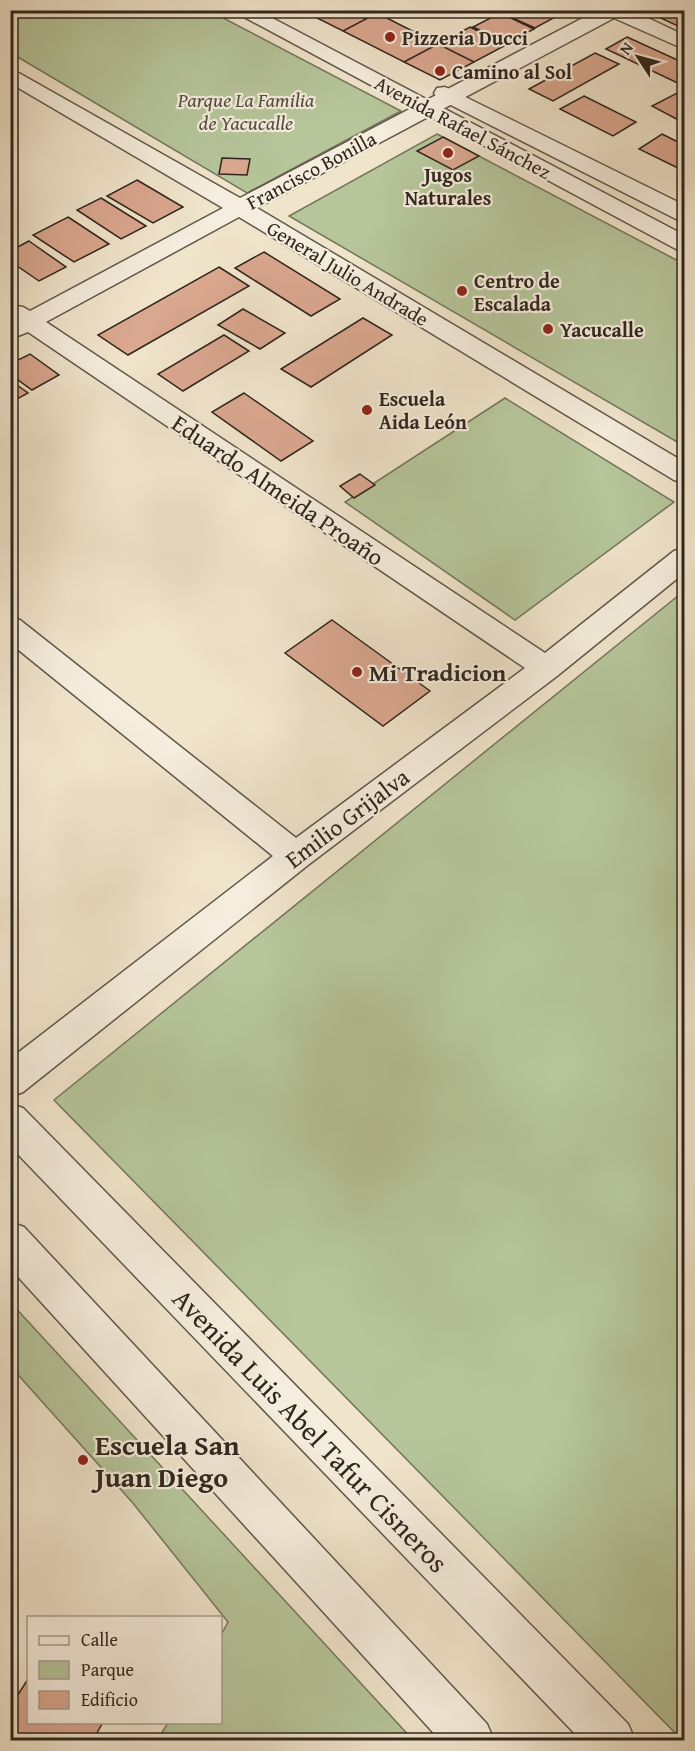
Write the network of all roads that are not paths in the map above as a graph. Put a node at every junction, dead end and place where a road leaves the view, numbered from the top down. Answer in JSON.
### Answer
{"nodes":[{"id":1,"x":241,"y":10,"type":"edge"},
{"id":2,"x":284,"y":10,"type":"edge"},
{"id":3,"x":614,"y":10,"type":"edge"},
{"id":4,"x":684,"y":43,"type":"edge"},
{"id":5,"x":366,"y":52,"type":"dead end"},
{"id":6,"x":10,"y":74,"type":"edge"},
{"id":7,"x":428,"y":84,"type":"dead end"},
{"id":8,"x":449,"y":95,"type":"junction"},
{"id":9,"x":427,"y":108,"type":"junction"},
{"id":10,"x":240,"y":208,"type":"junction"},
{"id":11,"x":684,"y":214,"type":"edge"},
{"id":12,"x":684,"y":244,"type":"edge"},
{"id":13,"x":16,"y":322,"type":"edge"},
{"id":14,"x":684,"y":474,"type":"edge"},
{"id":15,"x":684,"y":558,"type":"edge"},
{"id":16,"x":10,"y":627,"type":"edge"},
{"id":17,"x":546,"y":668,"type":"junction"},
{"id":18,"x":296,"y":856,"type":"junction"},
{"id":19,"x":10,"y":1081,"type":"edge"},
{"id":20,"x":10,"y":1120,"type":"edge"},
{"id":21,"x":10,"y":1240,"type":"edge"},
{"id":22,"x":471,"y":1740,"type":"edge"},
{"id":23,"x":612,"y":1740,"type":"edge"}],
"edges":[{"from":1,"to":9,"type":"street","name":"Avenida Rafael Sánchez"},
{"from":2,"to":5,"type":"street","name":"Avenida Rafael Sánchez"},
{"from":3,"to":4,"type":"street"},
{"from":3,"to":8,"type":"street","name":"Francisco Bonilla"},
{"from":6,"to":10,"type":"street","name":"General Julio Andrade"},
{"from":7,"to":8,"type":"street","name":"Avenida Rafael Sánchez"},
{"from":8,"to":9,"type":"street","name":"Francisco Bonilla"},
{"from":8,"to":11,"type":"street","name":"Avenida Rafael Sánchez"},
{"from":9,"to":10,"type":"street","name":"Francisco Bonilla"},
{"from":9,"to":12,"type":"street","name":"Avenida Rafael Sánchez"},
{"from":10,"to":13,"type":"street","name":"Francisco Bonilla"},
{"from":10,"to":14,"type":"street","name":"General Julio Andrade"},
{"from":13,"to":17,"type":"street","name":"Eduardo Almeida Proaño"},
{"from":15,"to":17,"type":"street","name":"Emilio Grijalva"},
{"from":16,"to":18,"type":"street"},
{"from":17,"to":18,"type":"street","name":"Emilio Grijalva"},
{"from":18,"to":19,"type":"street","name":"Emilio Grijalva"},
{"from":20,"to":23,"type":"street","name":"Avenida Luis Abel Tafur Cisneros"},
{"from":21,"to":22,"type":"street"}]}
